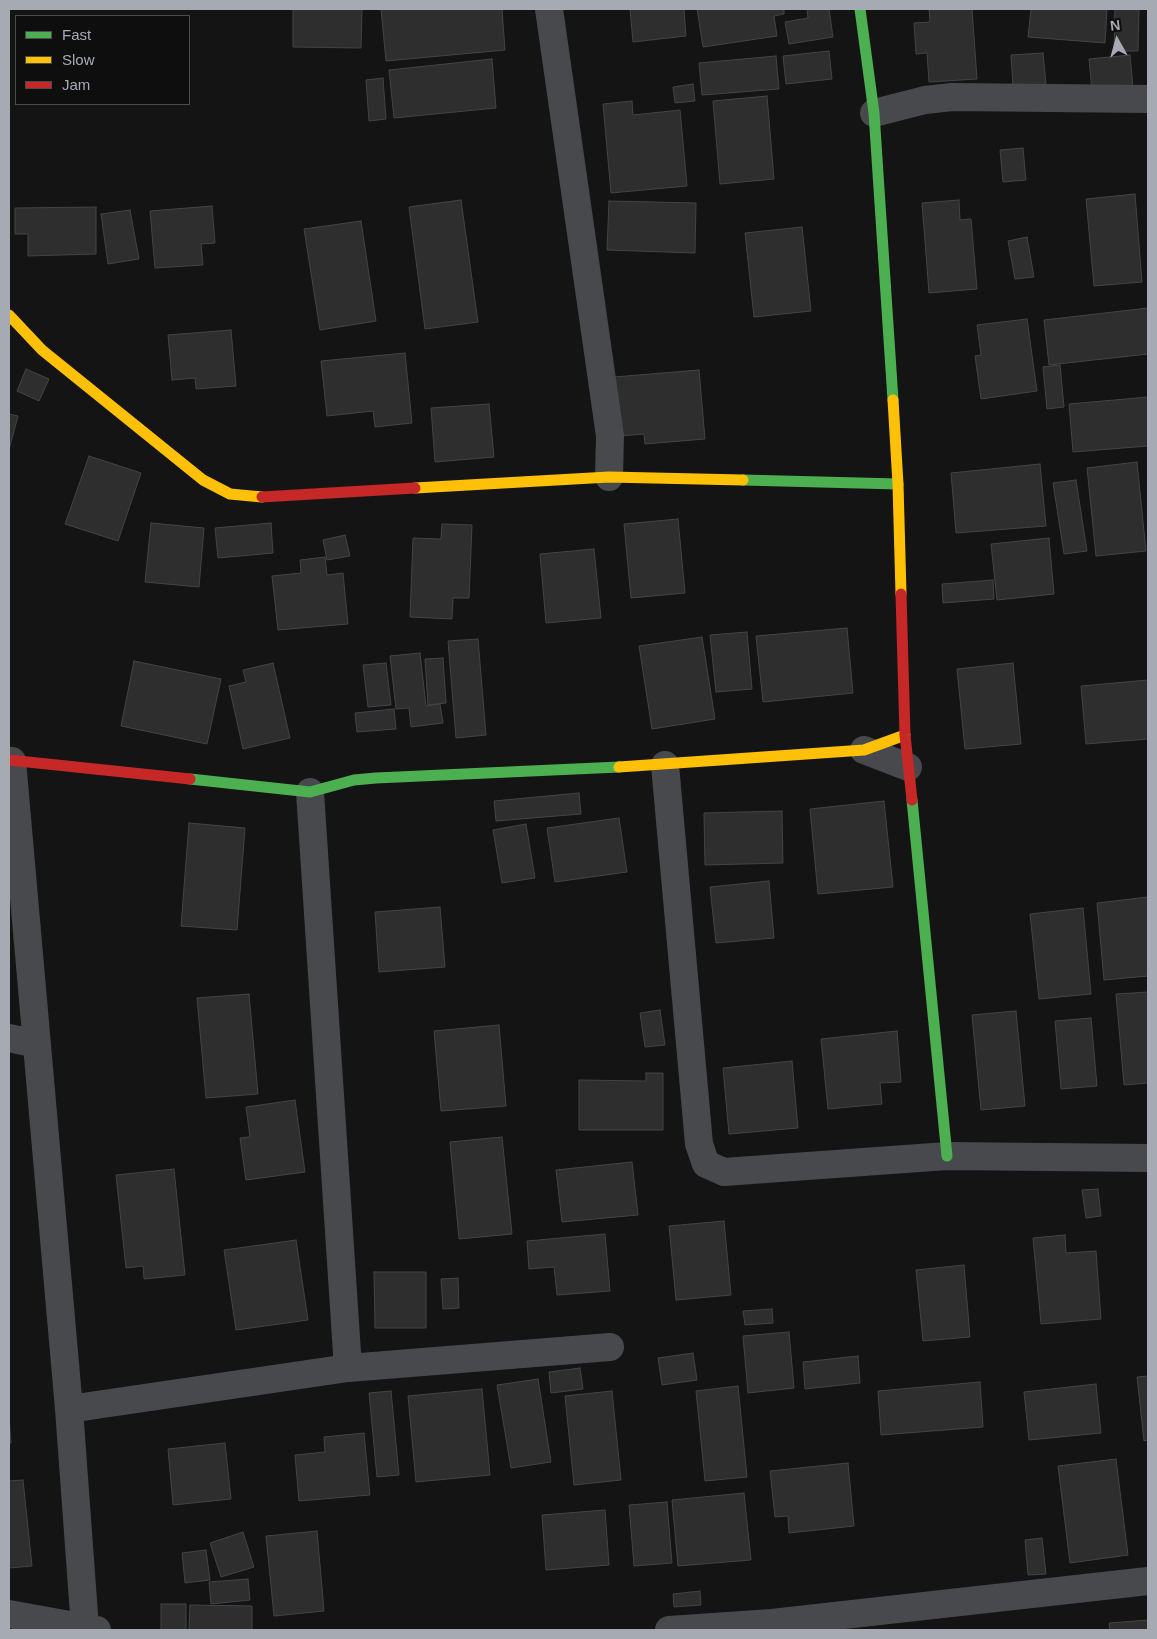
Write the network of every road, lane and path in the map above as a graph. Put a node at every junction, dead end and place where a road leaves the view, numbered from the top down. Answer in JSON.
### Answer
{"nodes":[{"id":1,"x":549,"y":9,"type":"edge"},
{"id":2,"x":860,"y":9,"type":"edge"},
{"id":3,"x":1148,"y":99,"type":"edge"},
{"id":4,"x":874,"y":113,"type":"junction"},
{"id":5,"x":9,"y":316,"type":"edge"},
{"id":6,"x":609,"y":477,"type":"junction"},
{"id":7,"x":898,"y":484,"type":"junction"},
{"id":8,"x":905,"y":735,"type":"junction"},
{"id":9,"x":864,"y":750,"type":"junction"},
{"id":10,"x":11,"y":761,"type":"edge"},
{"id":11,"x":665,"y":765,"type":"junction"},
{"id":12,"x":908,"y":767,"type":"junction"},
{"id":13,"x":310,"y":792,"type":"junction"},
{"id":14,"x":9,"y":1038,"type":"edge"},
{"id":15,"x":37,"y":1044,"type":"junction"},
{"id":16,"x":948,"y":1156,"type":"junction"},
{"id":17,"x":1148,"y":1158,"type":"edge"},
{"id":18,"x":610,"y":1348,"type":"dead end"},
{"id":19,"x":348,"y":1368,"type":"junction"},
{"id":20,"x":69,"y":1409,"type":"junction"},
{"id":21,"x":1148,"y":1581,"type":"edge"},
{"id":22,"x":9,"y":1614,"type":"edge"},
{"id":23,"x":772,"y":1627,"type":"edge"},
{"id":24,"x":91,"y":1629,"type":"edge"},
{"id":25,"x":669,"y":1630,"type":"edge"}],
"edges":[{"from":1,"to":6,"type":"street"},
{"from":2,"to":4,"type":"street"},
{"from":3,"to":4,"type":"street"},
{"from":4,"to":7,"type":"street"},
{"from":5,"to":6,"type":"street"},
{"from":6,"to":7,"type":"street"},
{"from":7,"to":8,"type":"street"},
{"from":8,"to":9,"type":"street"},
{"from":8,"to":12,"type":"street"},
{"from":9,"to":11,"type":"street"},
{"from":9,"to":12,"type":"street"},
{"from":10,"to":13,"type":"street"},
{"from":10,"to":15,"type":"street"},
{"from":11,"to":13,"type":"street"},
{"from":11,"to":16,"type":"street"},
{"from":12,"to":16,"type":"street"},
{"from":13,"to":19,"type":"street"},
{"from":14,"to":15,"type":"street"},
{"from":15,"to":20,"type":"street"},
{"from":16,"to":17,"type":"street"},
{"from":18,"to":19,"type":"street"},
{"from":19,"to":20,"type":"street"},
{"from":20,"to":24,"type":"street"},
{"from":21,"to":23,"type":"street"},
{"from":22,"to":24,"type":"street"},
{"from":23,"to":25,"type":"street"}]}
